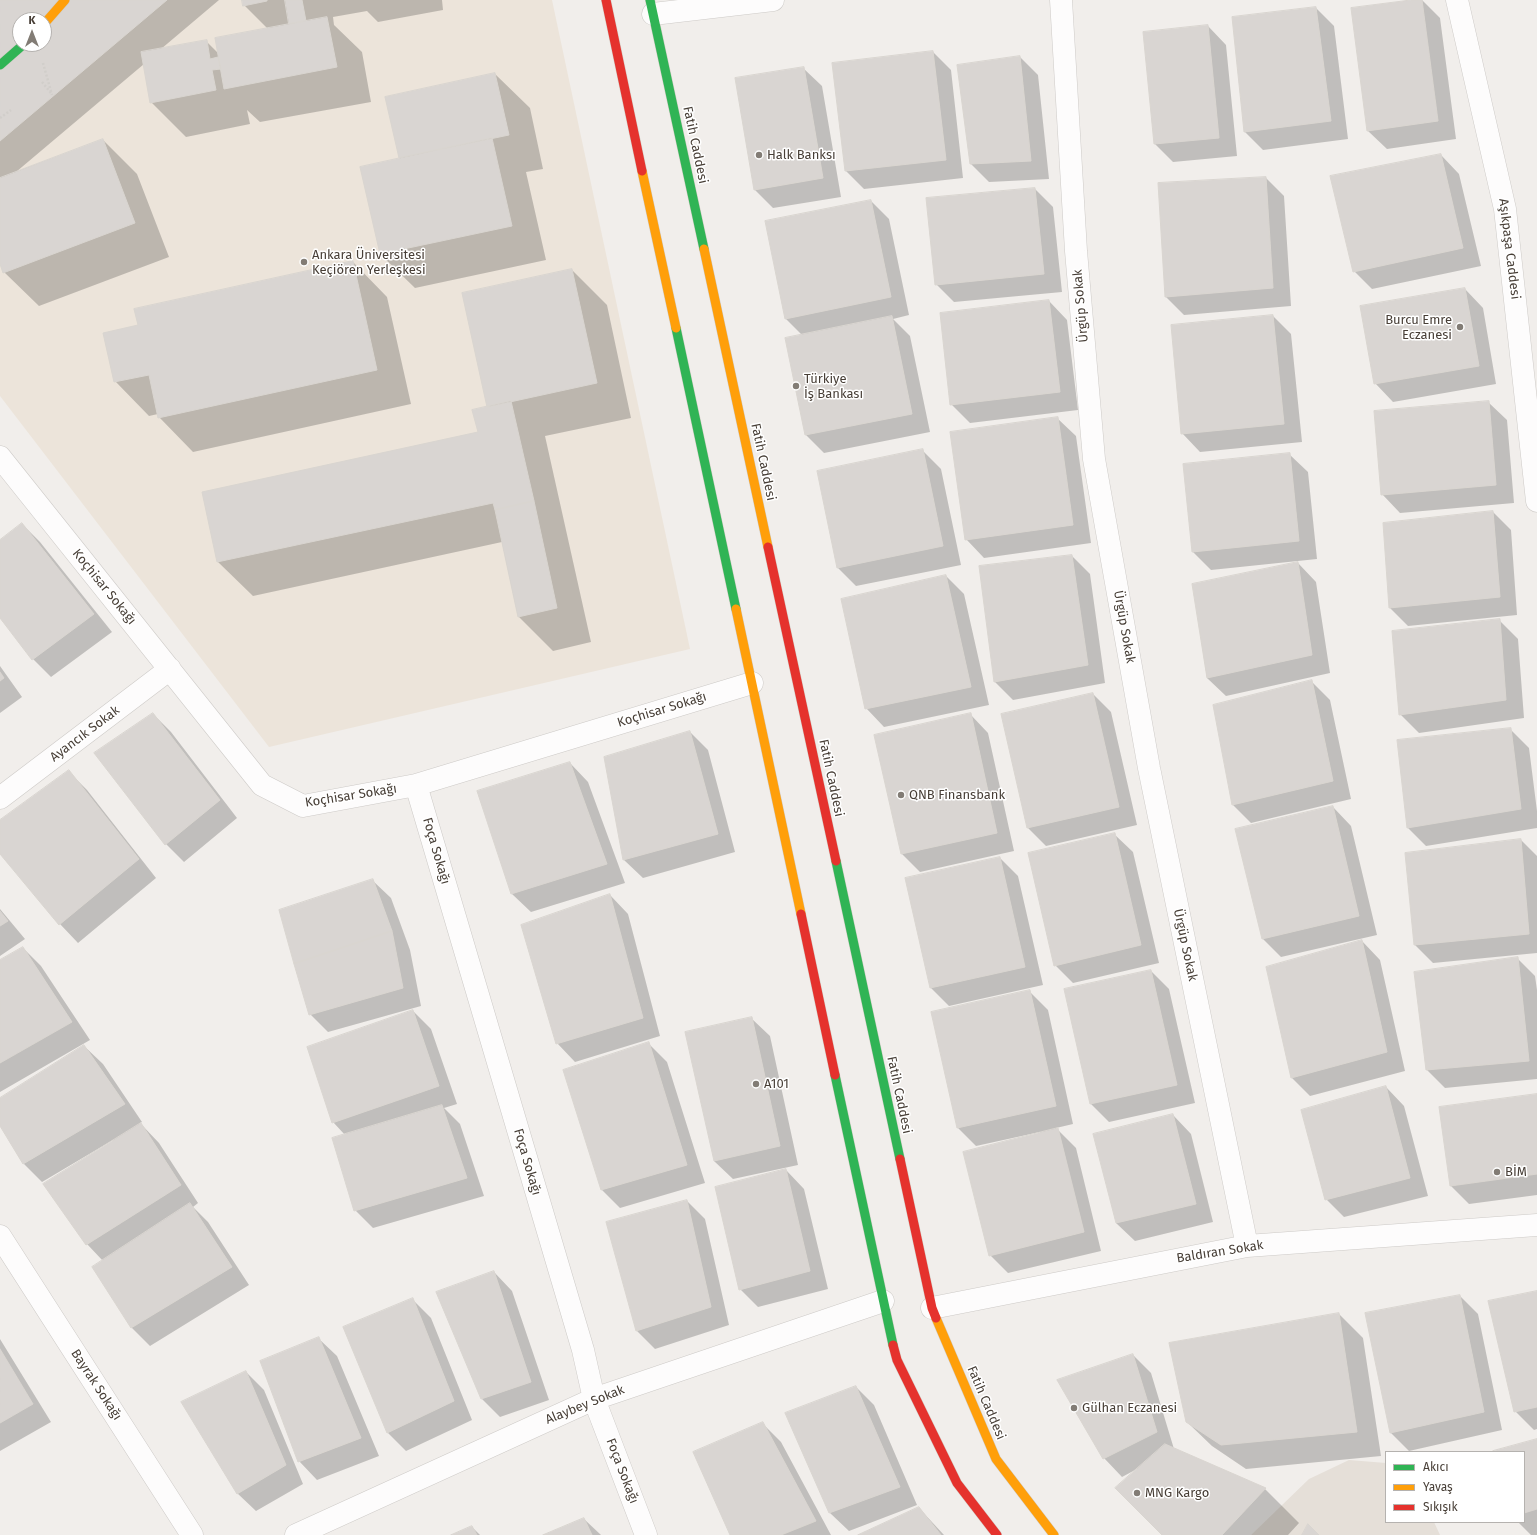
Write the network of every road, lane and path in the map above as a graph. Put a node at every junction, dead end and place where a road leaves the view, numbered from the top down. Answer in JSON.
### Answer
{"nodes":[{"id":1,"x":65,"y":0,"type":"edge"},
{"id":2,"x":606,"y":0,"type":"edge"},
{"id":3,"x":773,"y":0,"type":"edge"},
{"id":4,"x":1061,"y":0,"type":"edge"},
{"id":5,"x":1456,"y":0,"type":"edge"},
{"id":6,"x":652,"y":7,"type":"edge"},
{"id":7,"x":52,"y":15,"type":"edge"},
{"id":8,"x":15,"y":52,"type":"edge"},
{"id":9,"x":42,"y":59,"type":"dead end"},
{"id":10,"x":0,"y":65,"type":"edge"},
{"id":11,"x":42,"y":82,"type":"dead end"},
{"id":12,"x":11,"y":110,"type":"dead end"},
{"id":13,"x":0,"y":118,"type":"edge"},
{"id":14,"x":0,"y":457,"type":"edge"},
{"id":15,"x":1537,"y":502,"type":"edge"},
{"id":16,"x":170,"y":669,"type":"junction"},
{"id":17,"x":752,"y":683,"type":"junction"},
{"id":18,"x":416,"y":785,"type":"junction"},
{"id":19,"x":0,"y":798,"type":"edge"},
{"id":20,"x":1537,"y":1226,"type":"edge"},
{"id":21,"x":0,"y":1236,"type":"edge"},
{"id":22,"x":1247,"y":1246,"type":"junction"},
{"id":23,"x":883,"y":1301,"type":"junction"},
{"id":24,"x":932,"y":1308,"type":"junction"},
{"id":25,"x":594,"y":1399,"type":"junction"},
{"id":26,"x":192,"y":1535,"type":"edge"},
{"id":27,"x":296,"y":1535,"type":"edge"},
{"id":28,"x":646,"y":1535,"type":"edge"},
{"id":29,"x":997,"y":1535,"type":"edge"},
{"id":30,"x":1054,"y":1535,"type":"edge"}],
"edges":[{"from":1,"to":7,"type":"main road"},
{"from":2,"to":17,"type":"main road"},
{"from":3,"to":6,"type":"street"},
{"from":4,"to":22,"type":"street","name":"Ürgüp Sokak"},
{"from":5,"to":15,"type":"street","name":"Aşıkpaşa Caddesi"},
{"from":6,"to":24,"type":"main road","name":"Fatih Caddesi"},
{"from":8,"to":10,"type":"main road"},
{"from":9,"to":11,"type":"path"},
{"from":12,"to":13,"type":"path"},
{"from":14,"to":16,"type":"street","name":"Koçhisar Sokağı"},
{"from":16,"to":18,"type":"street","name":"Koçhisar Sokağı"},
{"from":16,"to":19,"type":"street","name":"Ayancık Sokak"},
{"from":17,"to":18,"type":"street","name":"Koçhisar Sokağı"},
{"from":17,"to":23,"type":"main road"},
{"from":18,"to":25,"type":"street","name":"Foça Sokağı"},
{"from":20,"to":22,"type":"street","name":"Baldıran Sokak"},
{"from":21,"to":26,"type":"street","name":"Bayrak Sokağı"},
{"from":22,"to":24,"type":"street","name":"Baldıran Sokak"},
{"from":23,"to":25,"type":"street","name":"Alaybey Sokak"},
{"from":23,"to":29,"type":"main road"},
{"from":24,"to":30,"type":"main road","name":"Fatih Caddesi"},
{"from":25,"to":27,"type":"street","name":"Alaybey Sokak"},
{"from":25,"to":28,"type":"street","name":"Foça Sokağı"}]}
